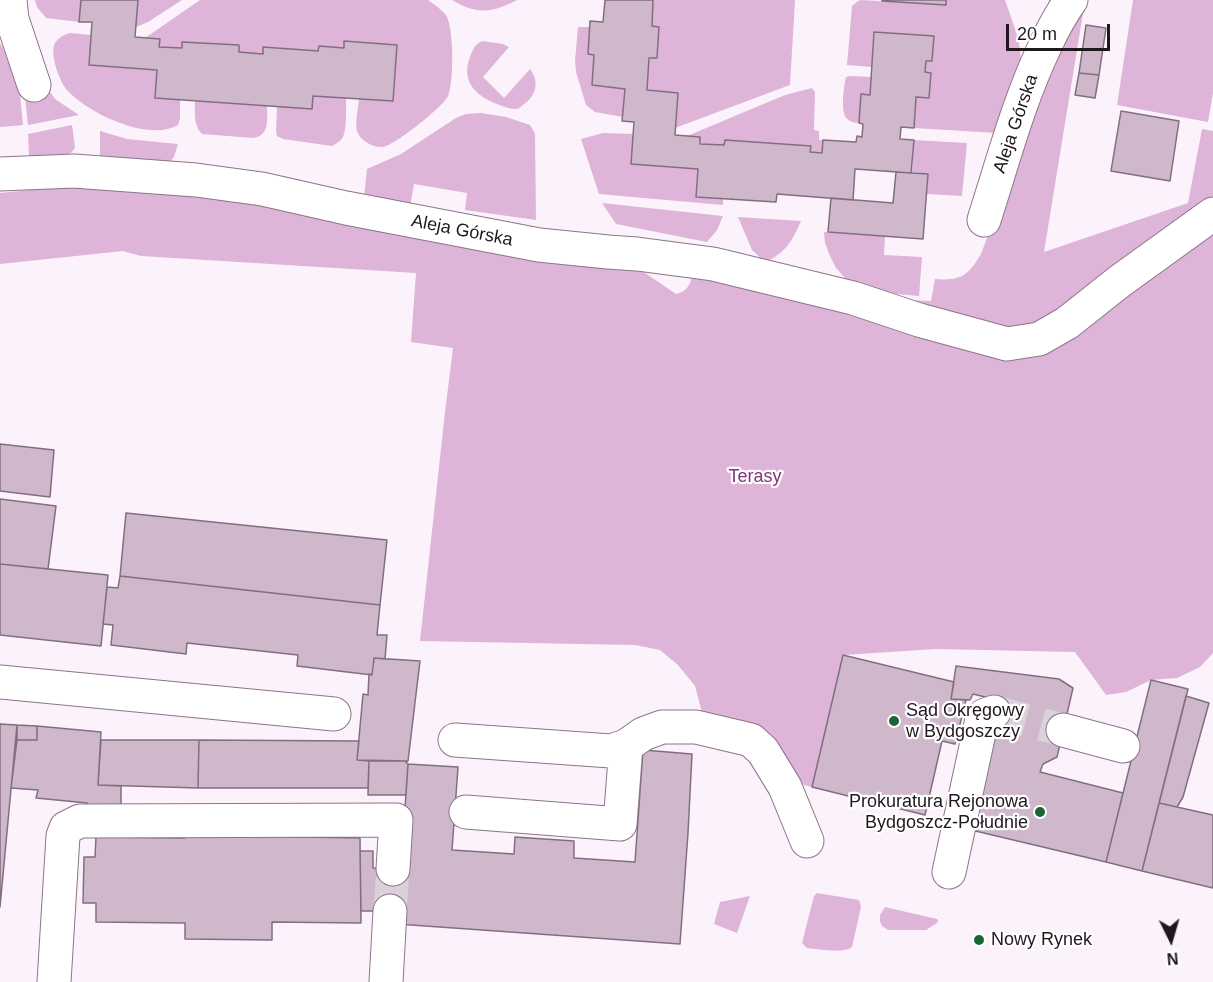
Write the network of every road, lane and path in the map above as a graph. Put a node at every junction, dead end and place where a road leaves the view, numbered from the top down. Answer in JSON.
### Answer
{"nodes":[{"id":1,"x":10,"y":0,"type":"edge"},
{"id":2,"x":1071,"y":0,"type":"edge"},
{"id":3,"x":34,"y":85,"type":"dead end"},
{"id":4,"x":0,"y":174,"type":"edge"},
{"id":5,"x":1213,"y":214,"type":"edge"},
{"id":6,"x":984,"y":220,"type":"dead end"},
{"id":7,"x":0,"y":682,"type":"edge"},
{"id":8,"x":994,"y":712,"type":"dead end"},
{"id":9,"x":334,"y":714,"type":"dead end"},
{"id":10,"x":1063,"y":730,"type":"tunnel mouth"},
{"id":11,"x":455,"y":740,"type":"dead end"},
{"id":12,"x":626,"y":746,"type":"junction"},
{"id":13,"x":1123,"y":746,"type":"dead end"},
{"id":14,"x":466,"y":812,"type":"dead end"},
{"id":15,"x":807,"y":841,"type":"dead end"},
{"id":16,"x":393,"y":869,"type":"tunnel mouth"},
{"id":17,"x":949,"y":872,"type":"dead end"},
{"id":18,"x":390,"y":911,"type":"tunnel mouth"},
{"id":19,"x":54,"y":982,"type":"edge"},
{"id":20,"x":386,"y":982,"type":"edge"}],
"edges":[{"from":1,"to":3,"type":"street"},
{"from":2,"to":6,"type":"street","name":"Aleja Górska"},
{"from":4,"to":5,"type":"street","name":"Aleja Górska"},
{"from":7,"to":9,"type":"street"},
{"from":8,"to":17,"type":"street"},
{"from":10,"to":13,"type":"street"},
{"from":11,"to":12,"type":"street"},
{"from":12,"to":14,"type":"street"},
{"from":12,"to":15,"type":"street"},
{"from":16,"to":19,"type":"street"},
{"from":18,"to":20,"type":"street"}]}
